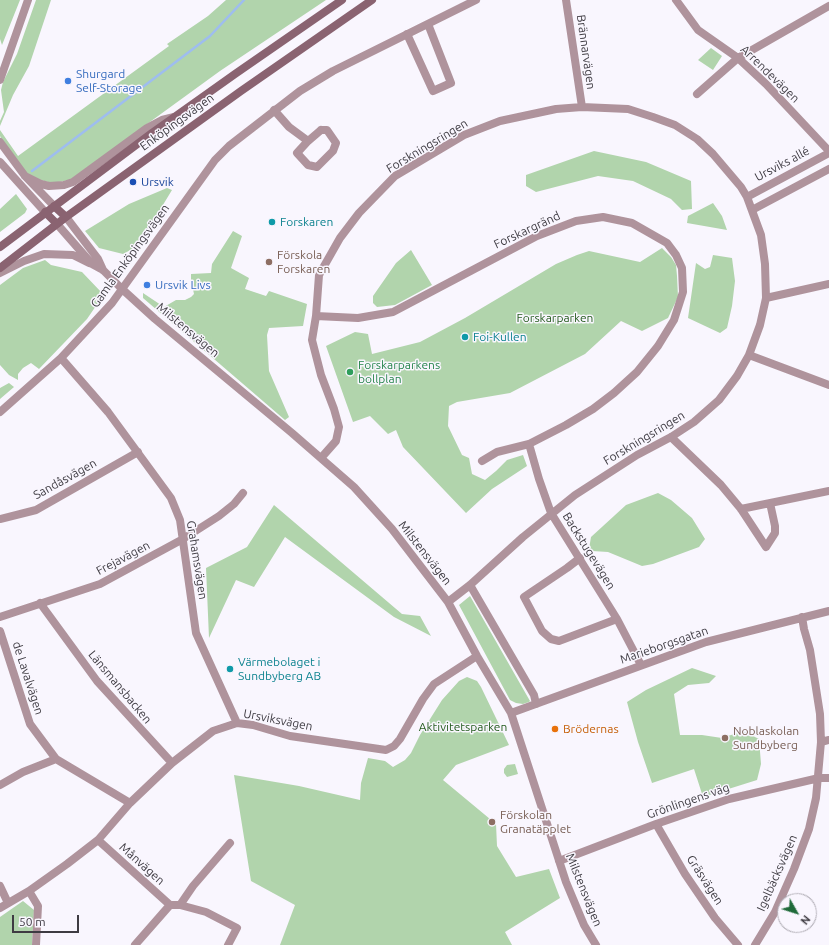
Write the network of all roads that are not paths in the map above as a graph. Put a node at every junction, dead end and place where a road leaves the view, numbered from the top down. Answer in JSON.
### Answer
{"nodes":[{"id":1,"x":28,"y":0,"type":"edge"},
{"id":2,"x":342,"y":0,"type":"edge"},
{"id":3,"x":372,"y":0,"type":"edge"},
{"id":4,"x":476,"y":0,"type":"edge"},
{"id":5,"x":566,"y":0,"type":"edge"},
{"id":6,"x":676,"y":0,"type":"edge"},
{"id":7,"x":829,"y":6,"type":"edge"},
{"id":8,"x":428,"y":24,"type":"junction"},
{"id":9,"x":406,"y":34,"type":"junction"},
{"id":10,"x":738,"y":58,"type":"junction"},
{"id":11,"x":6,"y":61,"type":"junction"},
{"id":12,"x":0,"y":69,"type":"edge"},
{"id":13,"x":0,"y":80,"type":"edge"},
{"id":14,"x":697,"y":94,"type":"dead end"},
{"id":15,"x":582,"y":107,"type":"junction"},
{"id":16,"x":274,"y":110,"type":"junction"},
{"id":17,"x":175,"y":117,"type":"junction"},
{"id":18,"x":308,"y":141,"type":"junction"},
{"id":19,"x":0,"y":142,"type":"edge"},
{"id":20,"x":829,"y":152,"type":"edge"},
{"id":21,"x":0,"y":162,"type":"edge"},
{"id":22,"x":829,"y":169,"type":"edge"},
{"id":23,"x":25,"y":176,"type":"junction"},
{"id":24,"x":747,"y":197,"type":"junction"},
{"id":25,"x":54,"y":206,"type":"junction"},
{"id":26,"x":752,"y":210,"type":"junction"},
{"id":27,"x":46,"y":212,"type":"junction"},
{"id":28,"x":66,"y":217,"type":"junction"},
{"id":29,"x":57,"y":224,"type":"junction"},
{"id":30,"x":0,"y":247,"type":"edge"},
{"id":31,"x":92,"y":264,"type":"junction"},
{"id":32,"x":0,"y":268,"type":"edge"},
{"id":33,"x":103,"y":270,"type":"junction"},
{"id":34,"x":0,"y":273,"type":"edge"},
{"id":35,"x":829,"y":284,"type":"edge"},
{"id":36,"x":122,"y":290,"type":"junction"},
{"id":37,"x":766,"y":298,"type":"junction"},
{"id":38,"x":316,"y":316,"type":"junction"},
{"id":39,"x":749,"y":355,"type":"junction"},
{"id":40,"x":60,"y":358,"type":"junction"},
{"id":41,"x":829,"y":385,"type":"edge"},
{"id":42,"x":0,"y":412,"type":"edge"},
{"id":43,"x":671,"y":437,"type":"junction"},
{"id":44,"x":528,"y":444,"type":"junction"},
{"id":45,"x":138,"y":452,"type":"junction"},
{"id":46,"x":321,"y":458,"type":"junction"},
{"id":47,"x":482,"y":461,"type":"dead end"},
{"id":48,"x":829,"y":491,"type":"edge"},
{"id":49,"x":243,"y":493,"type":"dead end"},
{"id":50,"x":770,"y":503,"type":"junction"},
{"id":51,"x":741,"y":508,"type":"junction"},
{"id":52,"x":551,"y":513,"type":"junction"},
{"id":53,"x":0,"y":519,"type":"edge"},
{"id":54,"x":182,"y":539,"type":"junction"},
{"id":55,"x":580,"y":558,"type":"junction"},
{"id":56,"x":470,"y":585,"type":"junction"},
{"id":57,"x":448,"y":602,"type":"junction"},
{"id":58,"x":40,"y":603,"type":"junction"},
{"id":59,"x":829,"y":611,"type":"edge"},
{"id":60,"x":0,"y":617,"type":"edge"},
{"id":61,"x":802,"y":617,"type":"junction"},
{"id":62,"x":617,"y":619,"type":"junction"},
{"id":63,"x":0,"y":631,"type":"edge"},
{"id":64,"x":478,"y":656,"type":"junction"},
{"id":65,"x":641,"y":665,"type":"junction"},
{"id":66,"x":536,"y":704,"type":"junction"},
{"id":67,"x":511,"y":713,"type":"junction"},
{"id":68,"x":237,"y":723,"type":"junction"},
{"id":69,"x":825,"y":741,"type":"edge"},
{"id":70,"x":56,"y":759,"type":"junction"},
{"id":71,"x":172,"y":764,"type":"junction"},
{"id":72,"x":818,"y":778,"type":"junction"},
{"id":73,"x":829,"y":778,"type":"edge"},
{"id":74,"x":0,"y":785,"type":"edge"},
{"id":75,"x":130,"y":803,"type":"junction"},
{"id":76,"x":656,"y":824,"type":"junction"},
{"id":77,"x":98,"y":840,"type":"junction"},
{"id":78,"x":230,"y":843,"type":"dead end"},
{"id":79,"x":560,"y":861,"type":"junction"},
{"id":80,"x":0,"y":886,"type":"edge"},
{"id":81,"x":28,"y":891,"type":"junction"},
{"id":82,"x":8,"y":903,"type":"junction"},
{"id":83,"x":170,"y":905,"type":"junction"},
{"id":84,"x":180,"y":905,"type":"junction"},
{"id":85,"x":0,"y":908,"type":"edge"},
{"id":86,"x":36,"y":945,"type":"edge"},
{"id":87,"x":135,"y":945,"type":"edge"},
{"id":88,"x":228,"y":945,"type":"edge"},
{"id":89,"x":596,"y":945,"type":"edge"},
{"id":90,"x":738,"y":945,"type":"edge"},
{"id":91,"x":755,"y":945,"type":"edge"}],
"edges":[{"from":1,"to":11,"type":"street"},
{"from":2,"to":17,"type":"main road","name":"Enköpingsvägen"},
{"from":3,"to":28,"type":"main road","name":"Enköpingsvägen"},
{"from":4,"to":8,"type":"street","name":"Gamla Enköpingsvägen"},
{"from":5,"to":15,"type":"street","name":"Brännarvägen"},
{"from":6,"to":10,"type":"street","name":"Arrendevägen"},
{"from":7,"to":10,"type":"street"},
{"from":8,"to":9,"type":"street","name":"Gamla Enköpingsvägen"},
{"from":8,"to":9,"type":"street"},
{"from":9,"to":16,"type":"street","name":"Gamla Enköpingsvägen"},
{"from":10,"to":14,"type":"street"},
{"from":10,"to":20,"type":"street","name":"Arrendevägen"},
{"from":11,"to":12,"type":"street"},
{"from":11,"to":13,"type":"street"},
{"from":15,"to":24,"type":"street","name":"Forskningsringen"},
{"from":15,"to":38,"type":"street","name":"Forskningsringen"},
{"from":16,"to":18,"type":"street"},
{"from":16,"to":36,"type":"street","name":"Gamla Enköpingsvägen"},
{"from":17,"to":23,"type":"street"},
{"from":17,"to":25,"type":"main road","name":"Enköpingsvägen"},
{"from":18,"to":18,"type":"street"},
{"from":19,"to":23,"type":"street"},
{"from":20,"to":24,"type":"street","name":"Ursviks allé"},
{"from":21,"to":27,"type":"street"},
{"from":22,"to":26,"type":"street"},
{"from":23,"to":25,"type":"street"},
{"from":24,"to":26,"type":"street","name":"Forskningsringen"},
{"from":25,"to":27,"type":"main road","name":"Enköpingsvägen"},
{"from":25,"to":28,"type":"main road"},
{"from":26,"to":37,"type":"street","name":"Forskningsringen"},
{"from":27,"to":29,"type":"main road"},
{"from":27,"to":30,"type":"main road","name":"Enköpingsvägen"},
{"from":28,"to":29,"type":"main road","name":"Enköpingsvägen"},
{"from":28,"to":33,"type":"street","name":"Milstensvägen"},
{"from":29,"to":31,"type":"street","name":"Milstensvägen"},
{"from":29,"to":32,"type":"main road","name":"Enköpingsvägen"},
{"from":31,"to":33,"type":"street","name":"Milstensvägen"},
{"from":31,"to":34,"type":"street"},
{"from":33,"to":36,"type":"street","name":"Milstensvägen"},
{"from":35,"to":37,"type":"street"},
{"from":36,"to":40,"type":"street","name":"Gamla Enköpingsvägen"},
{"from":36,"to":46,"type":"street","name":"Milstensvägen"},
{"from":37,"to":39,"type":"street","name":"Forskningsringen"},
{"from":38,"to":44,"type":"street","name":"Forskargränd"},
{"from":38,"to":46,"type":"street","name":"Forskningsringen"},
{"from":39,"to":41,"type":"street"},
{"from":39,"to":43,"type":"street","name":"Forskningsringen"},
{"from":40,"to":42,"type":"street","name":"Gamla Enköpingsvägen"},
{"from":40,"to":45,"type":"street","name":"Grahamsvägen"},
{"from":43,"to":51,"type":"street"},
{"from":43,"to":52,"type":"street","name":"Forskningsringen"},
{"from":44,"to":47,"type":"street","name":"Forskargränd"},
{"from":44,"to":52,"type":"street","name":"Backstugevägen"},
{"from":45,"to":53,"type":"street","name":"Sandåsvägen"},
{"from":45,"to":54,"type":"street","name":"Grahamsvägen"},
{"from":46,"to":57,"type":"street","name":"Milstensvägen"},
{"from":48,"to":50,"type":"street"},
{"from":49,"to":54,"type":"street","name":"Frejavägen"},
{"from":50,"to":51,"type":"street"},
{"from":50,"to":51,"type":"street"},
{"from":52,"to":55,"type":"street","name":"Backstugevägen"},
{"from":52,"to":56,"type":"street","name":"Forskningsringen"},
{"from":54,"to":58,"type":"street","name":"Frejavägen"},
{"from":54,"to":68,"type":"street","name":"Grahamsvägen"},
{"from":55,"to":62,"type":"street","name":"Backstugevägen"},
{"from":55,"to":62,"type":"street"},
{"from":56,"to":57,"type":"street","name":"Forskningsringen"},
{"from":56,"to":66,"type":"street","name":"Milstensvägen"},
{"from":57,"to":64,"type":"street","name":"Milstensvägen"},
{"from":58,"to":60,"type":"street","name":"Frejavägen"},
{"from":58,"to":71,"type":"street","name":"Länsmansbacken"},
{"from":59,"to":61,"type":"street","name":"Marieborgsgatan"},
{"from":61,"to":65,"type":"street","name":"Marieborgsgatan"},
{"from":61,"to":69,"type":"street","name":"Igelbäcksvägen"},
{"from":62,"to":65,"type":"street","name":"Backstugevägen"},
{"from":63,"to":70,"type":"street","name":"de Lavalvägen"},
{"from":64,"to":67,"type":"street","name":"Milstensvägen"},
{"from":64,"to":68,"type":"street","name":"Ursviksvägen"},
{"from":65,"to":66,"type":"street","name":"Marieborgsgatan"},
{"from":66,"to":67,"type":"street","name":"Marieborgsgatan"},
{"from":67,"to":79,"type":"street","name":"Milstensvägen"},
{"from":68,"to":71,"type":"street","name":"Ursviksvägen"},
{"from":69,"to":72,"type":"street","name":"Igelbäcksvägen"},
{"from":70,"to":74,"type":"street"},
{"from":70,"to":75,"type":"street","name":"de Lavalvägen"},
{"from":71,"to":75,"type":"street","name":"Ursviksvägen"},
{"from":72,"to":73,"type":"street","name":"Grönlingens väg"},
{"from":72,"to":76,"type":"street","name":"Grönlingens väg"},
{"from":72,"to":91,"type":"street","name":"Igelbäcksvägen"},
{"from":75,"to":77,"type":"street","name":"Ursviksvägen"},
{"from":76,"to":79,"type":"street","name":"Grönlingens väg"},
{"from":76,"to":90,"type":"street","name":"Gräsvägen"},
{"from":77,"to":81,"type":"street","name":"Ursviksvägen"},
{"from":77,"to":83,"type":"street","name":"Månvägen"},
{"from":78,"to":84,"type":"street"},
{"from":79,"to":89,"type":"street","name":"Milstensvägen"},
{"from":80,"to":82,"type":"street"},
{"from":81,"to":82,"type":"street","name":"Ursviksvägen"},
{"from":81,"to":86,"type":"street"},
{"from":82,"to":85,"type":"street","name":"Ursviksvägen"},
{"from":83,"to":84,"type":"street"},
{"from":83,"to":87,"type":"street"},
{"from":84,"to":88,"type":"street"}]}
